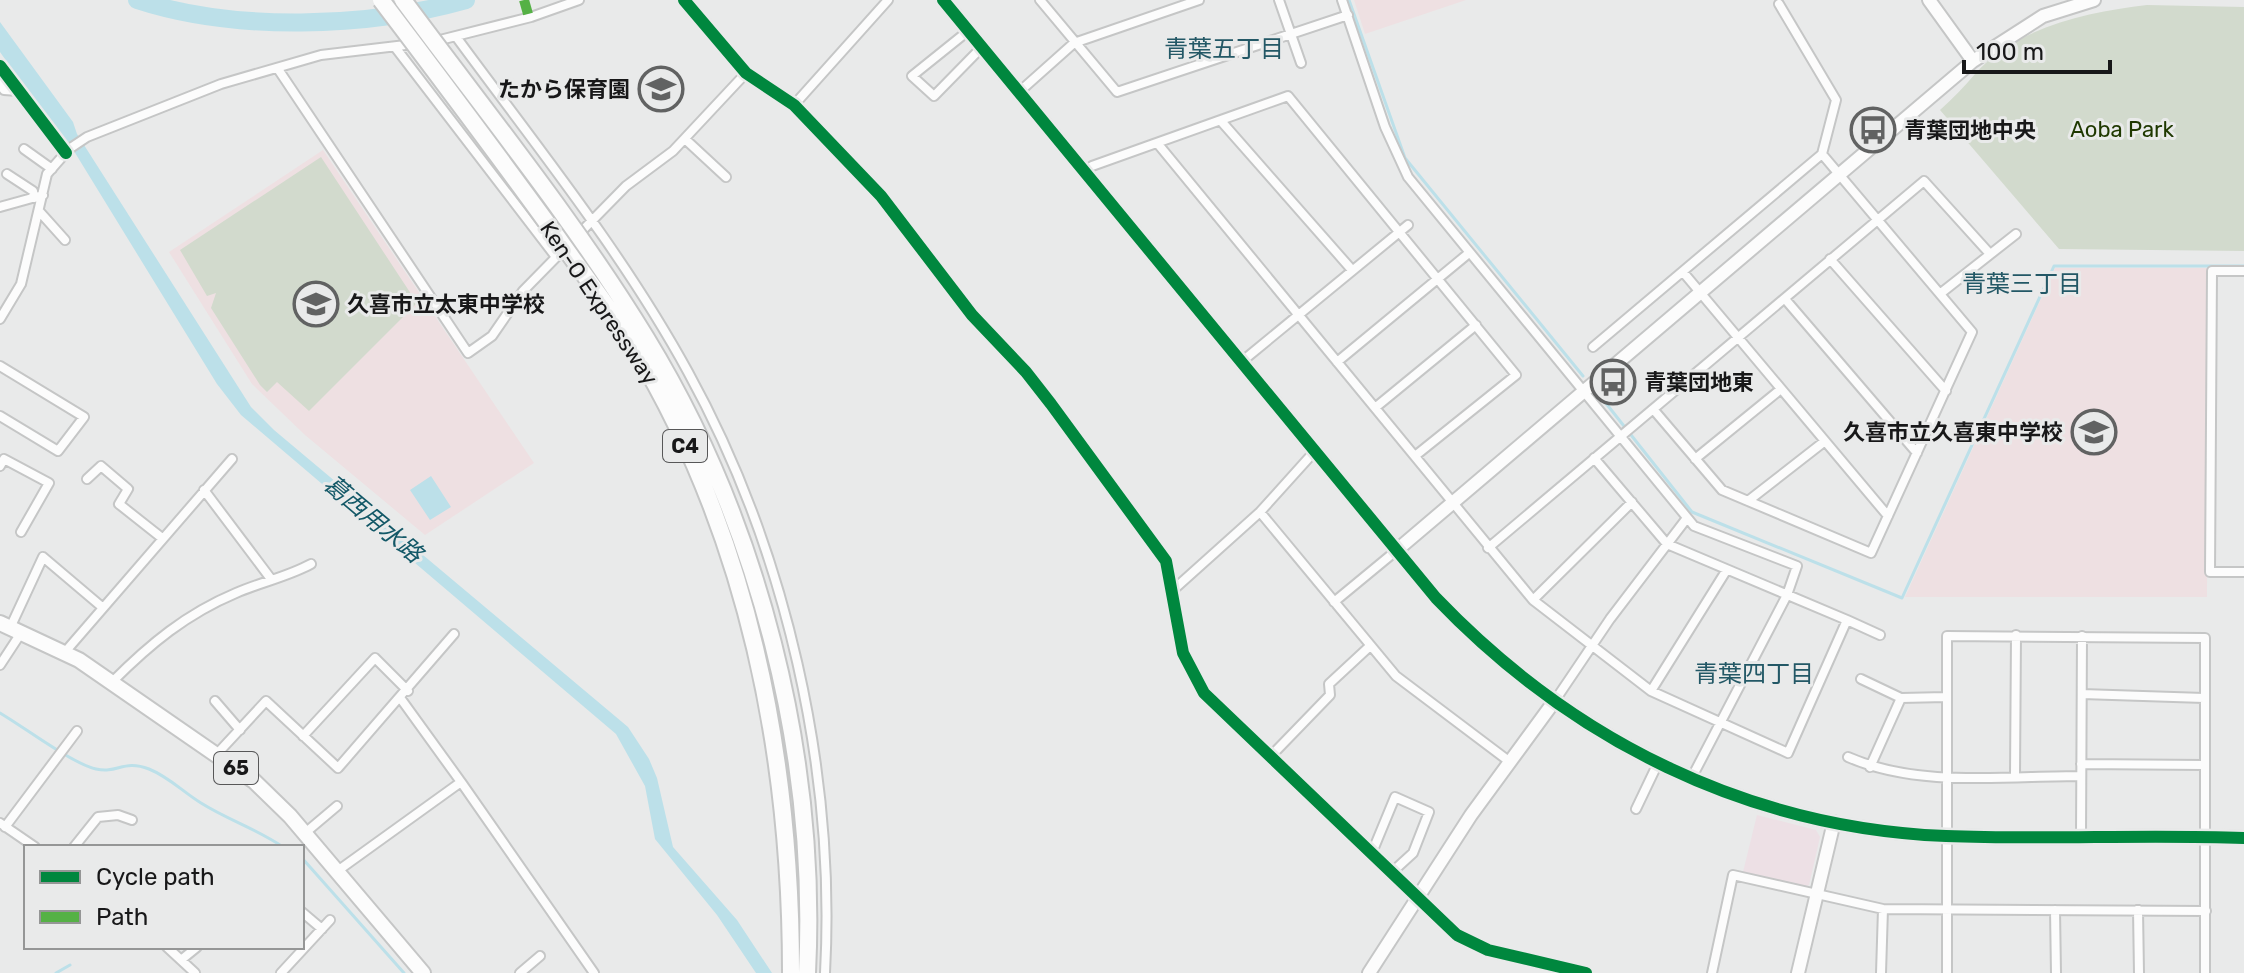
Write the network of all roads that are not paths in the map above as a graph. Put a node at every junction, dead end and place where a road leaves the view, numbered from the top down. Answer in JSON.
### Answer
{"nodes":[{"id":1,"x":381,"y":0,"type":"edge"},
{"id":2,"x":403,"y":0,"type":"edge"},
{"id":3,"x":579,"y":0,"type":"edge"},
{"id":4,"x":684,"y":0,"type":"edge"},
{"id":5,"x":888,"y":0,"type":"edge"},
{"id":6,"x":943,"y":0,"type":"edge"},
{"id":7,"x":1040,"y":0,"type":"edge"},
{"id":8,"x":1199,"y":0,"type":"edge"},
{"id":9,"x":1279,"y":0,"type":"edge"},
{"id":10,"x":1342,"y":0,"type":"edge"},
{"id":11,"x":2094,"y":0,"type":"edge"},
{"id":12,"x":1932,"y":1,"type":"edge"},
{"id":13,"x":2074,"y":3,"type":"edge"},
{"id":14,"x":1779,"y":4,"type":"dead end"},
{"id":15,"x":1348,"y":15,"type":"junction"},
{"id":16,"x":968,"y":31,"type":"junction"},
{"id":17,"x":1291,"y":34,"type":"junction"},
{"id":18,"x":457,"y":38,"type":"junction"},
{"id":19,"x":1074,"y":43,"type":"junction"},
{"id":20,"x":395,"y":47,"type":"junction"},
{"id":21,"x":982,"y":47,"type":"junction"},
{"id":22,"x":1973,"y":61,"type":"junction"},
{"id":23,"x":1301,"y":63,"type":"dead end"},
{"id":24,"x":278,"y":69,"type":"junction"},
{"id":25,"x":746,"y":73,"type":"junction"},
{"id":26,"x":0,"y":84,"type":"edge"},
{"id":27,"x":18,"y":91,"type":"dead end"},
{"id":28,"x":1019,"y":92,"type":"junction"},
{"id":29,"x":794,"y":105,"type":"junction"},
{"id":30,"x":1221,"y":121,"type":"junction"},
{"id":31,"x":685,"y":139,"type":"junction"},
{"id":32,"x":1158,"y":144,"type":"junction"},
{"id":33,"x":24,"y":149,"type":"dead end"},
{"id":34,"x":1822,"y":154,"type":"junction"},
{"id":35,"x":1092,"y":166,"type":"dead end"},
{"id":36,"x":52,"y":169,"type":"junction"},
{"id":37,"x":7,"y":174,"type":"dead end"},
{"id":38,"x":1839,"y":174,"type":"junction"},
{"id":39,"x":726,"y":177,"type":"dead end"},
{"id":40,"x":39,"y":196,"type":"junction"},
{"id":41,"x":0,"y":207,"type":"edge"},
{"id":42,"x":39,"y":211,"type":"junction"},
{"id":43,"x":1877,"y":220,"type":"junction"},
{"id":44,"x":592,"y":221,"type":"junction"},
{"id":45,"x":1408,"y":225,"type":"dead end"},
{"id":46,"x":1399,"y":232,"type":"junction"},
{"id":47,"x":2016,"y":234,"type":"dead end"},
{"id":48,"x":65,"y":240,"type":"dead end"},
{"id":49,"x":1469,"y":253,"type":"junction"},
{"id":50,"x":1990,"y":254,"type":"junction"},
{"id":51,"x":556,"y":257,"type":"junction"},
{"id":52,"x":1830,"y":259,"type":"junction"},
{"id":53,"x":1352,"y":270,"type":"junction"},
{"id":54,"x":2244,"y":271,"type":"edge"},
{"id":55,"x":1683,"y":272,"type":"junction"},
{"id":56,"x":1437,"y":278,"type":"junction"},
{"id":57,"x":1700,"y":292,"type":"junction"},
{"id":58,"x":1941,"y":293,"type":"junction"},
{"id":59,"x":0,"y":299,"type":"edge"},
{"id":60,"x":1785,"y":299,"type":"junction"},
{"id":61,"x":8,"y":305,"type":"junction"},
{"id":62,"x":1298,"y":316,"type":"junction"},
{"id":63,"x":0,"y":319,"type":"edge"},
{"id":64,"x":1476,"y":325,"type":"junction"},
{"id":65,"x":1738,"y":338,"type":"junction"},
{"id":66,"x":1593,"y":347,"type":"dead end"},
{"id":67,"x":1337,"y":362,"type":"junction"},
{"id":68,"x":1240,"y":363,"type":"junction"},
{"id":69,"x":0,"y":366,"type":"edge"},
{"id":70,"x":1781,"y":389,"type":"junction"},
{"id":71,"x":1946,"y":391,"type":"junction"},
{"id":72,"x":1583,"y":392,"type":"junction"},
{"id":73,"x":1376,"y":407,"type":"junction"},
{"id":74,"x":1653,"y":409,"type":"junction"},
{"id":75,"x":0,"y":416,"type":"edge"},
{"id":76,"x":1620,"y":436,"type":"junction"},
{"id":77,"x":1825,"y":441,"type":"junction"},
{"id":78,"x":1314,"y":452,"type":"junction"},
{"id":79,"x":1917,"y":453,"type":"junction"},
{"id":80,"x":1415,"y":456,"type":"junction"},
{"id":81,"x":1594,"y":458,"type":"junction"},
{"id":82,"x":232,"y":459,"type":"dead end"},
{"id":83,"x":1695,"y":459,"type":"junction"},
{"id":84,"x":0,"y":466,"type":"edge"},
{"id":85,"x":87,"y":479,"type":"dead end"},
{"id":86,"x":204,"y":490,"type":"junction"},
{"id":87,"x":1748,"y":501,"type":"junction"},
{"id":88,"x":1452,"y":502,"type":"junction"},
{"id":89,"x":1632,"y":502,"type":"junction"},
{"id":90,"x":1260,"y":512,"type":"junction"},
{"id":91,"x":1888,"y":516,"type":"junction"},
{"id":92,"x":1687,"y":518,"type":"junction"},
{"id":93,"x":21,"y":532,"type":"dead end"},
{"id":94,"x":162,"y":538,"type":"junction"},
{"id":95,"x":1667,"y":544,"type":"junction"},
{"id":96,"x":1488,"y":548,"type":"junction"},
{"id":97,"x":1397,"y":550,"type":"junction"},
{"id":98,"x":311,"y":564,"type":"dead end"},
{"id":99,"x":1726,"y":571,"type":"junction"},
{"id":100,"x":2244,"y":572,"type":"edge"},
{"id":101,"x":271,"y":579,"type":"junction"},
{"id":102,"x":1172,"y":591,"type":"junction"},
{"id":103,"x":1787,"y":595,"type":"junction"},
{"id":104,"x":1533,"y":600,"type":"junction"},
{"id":105,"x":1334,"y":602,"type":"junction"},
{"id":106,"x":102,"y":607,"type":"junction"},
{"id":107,"x":1847,"y":620,"type":"junction"},
{"id":108,"x":10,"y":628,"type":"edge"},
{"id":109,"x":454,"y":634,"type":"dead end"},
{"id":110,"x":1880,"y":635,"type":"dead end"},
{"id":111,"x":2016,"y":635,"type":"junction"},
{"id":112,"x":2082,"y":636,"type":"junction"},
{"id":113,"x":1370,"y":646,"type":"junction"},
{"id":114,"x":1591,"y":647,"type":"junction"},
{"id":115,"x":65,"y":652,"type":"junction"},
{"id":116,"x":0,"y":665,"type":"edge"},
{"id":117,"x":1861,"y":679,"type":"dead end"},
{"id":118,"x":112,"y":682,"type":"junction"},
{"id":119,"x":1651,"y":691,"type":"junction"},
{"id":120,"x":2082,"y":694,"type":"junction"},
{"id":121,"x":404,"y":695,"type":"junction"},
{"id":122,"x":1946,"y":697,"type":"junction"},
{"id":123,"x":1901,"y":698,"type":"junction"},
{"id":124,"x":2204,"y":698,"type":"junction"},
{"id":125,"x":215,"y":701,"type":"dead end"},
{"id":126,"x":1553,"y":703,"type":"junction"},
{"id":127,"x":1720,"y":722,"type":"junction"},
{"id":128,"x":240,"y":730,"type":"junction"},
{"id":129,"x":77,"y":731,"type":"dead end"},
{"id":130,"x":303,"y":736,"type":"junction"},
{"id":131,"x":216,"y":755,"type":"junction"},
{"id":132,"x":1270,"y":757,"type":"junction"},
{"id":133,"x":1848,"y":757,"type":"dead end"},
{"id":134,"x":1510,"y":762,"type":"junction"},
{"id":135,"x":1658,"y":763,"type":"junction"},
{"id":136,"x":2081,"y":764,"type":"junction"},
{"id":137,"x":2204,"y":765,"type":"junction"},
{"id":138,"x":1870,"y":767,"type":"junction"},
{"id":139,"x":2015,"y":776,"type":"junction"},
{"id":140,"x":2081,"y":776,"type":"junction"},
{"id":141,"x":1947,"y":777,"type":"junction"},
{"id":142,"x":1691,"y":779,"type":"junction"},
{"id":143,"x":461,"y":782,"type":"junction"},
{"id":144,"x":337,"y":806,"type":"dead end"},
{"id":145,"x":1636,"y":809,"type":"dead end"},
{"id":146,"x":132,"y":820,"type":"dead end"},
{"id":147,"x":1834,"y":822,"type":"junction"},
{"id":148,"x":2,"y":825,"type":"edge"},
{"id":149,"x":305,"y":833,"type":"junction"},
{"id":150,"x":1946,"y":836,"type":"junction"},
{"id":151,"x":2081,"y":836,"type":"junction"},
{"id":152,"x":2205,"y":836,"type":"junction"},
{"id":153,"x":2244,"y":838,"type":"edge"},
{"id":154,"x":32,"y":845,"type":"edge"},
{"id":155,"x":76,"y":845,"type":"edge"},
{"id":156,"x":1371,"y":855,"type":"junction"},
{"id":157,"x":336,"y":872,"type":"junction"},
{"id":158,"x":1390,"y":874,"type":"junction"},
{"id":159,"x":1816,"y":894,"type":"junction"},
{"id":160,"x":1416,"y":899,"type":"junction"},
{"id":161,"x":1883,"y":909,"type":"junction"},
{"id":162,"x":1948,"y":909,"type":"junction"},
{"id":163,"x":2055,"y":910,"type":"junction"},
{"id":164,"x":2138,"y":910,"type":"junction"},
{"id":165,"x":2206,"y":911,"type":"junction"},
{"id":166,"x":304,"y":914,"type":"edge"},
{"id":167,"x":330,"y":920,"type":"dead end"},
{"id":168,"x":322,"y":929,"type":"junction"},
{"id":169,"x":304,"y":948,"type":"edge"},
{"id":170,"x":169,"y":949,"type":"edge"},
{"id":171,"x":195,"y":949,"type":"edge"},
{"id":172,"x":303,"y":949,"type":"edge"},
{"id":173,"x":540,"y":956,"type":"dead end"},
{"id":174,"x":181,"y":960,"type":"junction"},
{"id":175,"x":1562,"y":969,"type":"edge"},
{"id":176,"x":195,"y":973,"type":"edge"},
{"id":177,"x":281,"y":973,"type":"edge"},
{"id":178,"x":423,"y":973,"type":"edge"},
{"id":179,"x":520,"y":973,"type":"edge"},
{"id":180,"x":594,"y":973,"type":"edge"},
{"id":181,"x":791,"y":973,"type":"edge"},
{"id":182,"x":807,"y":973,"type":"edge"},
{"id":183,"x":825,"y":973,"type":"edge"},
{"id":184,"x":1369,"y":973,"type":"edge"},
{"id":185,"x":1586,"y":973,"type":"edge"},
{"id":186,"x":1712,"y":973,"type":"edge"},
{"id":187,"x":1798,"y":973,"type":"edge"},
{"id":188,"x":1881,"y":973,"type":"edge"},
{"id":189,"x":1947,"y":973,"type":"edge"},
{"id":190,"x":2056,"y":973,"type":"edge"},
{"id":191,"x":2139,"y":973,"type":"edge"},
{"id":192,"x":2205,"y":973,"type":"edge"}],
"edges":[{"from":1,"to":181,"type":"highway","name":"Ken-O Expressway","number":"C4","bridge":true},
{"from":2,"to":182,"type":"highway","name":"Ken-O Expressway","number":"C4","bridge":true},
{"from":3,"to":18,"type":"street"},
{"from":4,"to":25,"type":"street"},
{"from":5,"to":29,"type":"street"},
{"from":6,"to":16,"type":"street"},
{"from":7,"to":19,"type":"street"},
{"from":8,"to":19,"type":"street"},
{"from":9,"to":17,"type":"street"},
{"from":10,"to":15,"type":"street"},
{"from":11,"to":13,"type":"street"},
{"from":12,"to":22,"type":"street"},
{"from":13,"to":22,"type":"street"},
{"from":14,"to":34,"type":"street"},
{"from":15,"to":17,"type":"street"},
{"from":15,"to":49,"type":"street"},
{"from":16,"to":21,"type":"street"},
{"from":16,"to":21,"type":"street"},
{"from":17,"to":19,"type":"street"},
{"from":17,"to":23,"type":"street"},
{"from":18,"to":20,"type":"street"},
{"from":18,"to":44,"type":"street"},
{"from":19,"to":28,"type":"street"},
{"from":20,"to":24,"type":"street"},
{"from":20,"to":51,"type":"street"},
{"from":21,"to":28,"type":"street"},
{"from":22,"to":38,"type":"street"},
{"from":24,"to":36,"type":"street"},
{"from":24,"to":51,"type":"street"},
{"from":25,"to":29,"type":"street"},
{"from":25,"to":31,"type":"street"},
{"from":26,"to":27,"type":"street"},
{"from":28,"to":68,"type":"street"},
{"from":29,"to":102,"type":"street"},
{"from":30,"to":32,"type":"street"},
{"from":30,"to":46,"type":"street"},
{"from":30,"to":53,"type":"street"},
{"from":31,"to":39,"type":"street"},
{"from":31,"to":44,"type":"street"},
{"from":32,"to":35,"type":"street"},
{"from":32,"to":62,"type":"street"},
{"from":33,"to":36,"type":"street"},
{"from":34,"to":38,"type":"street"},
{"from":34,"to":55,"type":"street"},
{"from":36,"to":40,"type":"street"},
{"from":37,"to":40,"type":"street"},
{"from":38,"to":43,"type":"street"},
{"from":38,"to":57,"type":"street"},
{"from":40,"to":41,"type":"street"},
{"from":40,"to":42,"type":"street"},
{"from":42,"to":48,"type":"street"},
{"from":42,"to":61,"type":"street"},
{"from":43,"to":50,"type":"street"},
{"from":43,"to":52,"type":"street"},
{"from":43,"to":58,"type":"street"},
{"from":44,"to":51,"type":"street"},
{"from":44,"to":183,"type":"street"},
{"from":45,"to":46,"type":"street"},
{"from":46,"to":53,"type":"street"},
{"from":46,"to":56,"type":"street"},
{"from":47,"to":50,"type":"street"},
{"from":49,"to":56,"type":"street"},
{"from":49,"to":72,"type":"street"},
{"from":50,"to":58,"type":"street"},
{"from":52,"to":60,"type":"street"},
{"from":52,"to":71,"type":"street"},
{"from":53,"to":62,"type":"street"},
{"from":54,"to":100,"type":"street"},
{"from":55,"to":57,"type":"street"},
{"from":55,"to":66,"type":"street"},
{"from":56,"to":64,"type":"street"},
{"from":56,"to":67,"type":"street"},
{"from":57,"to":65,"type":"street"},
{"from":57,"to":72,"type":"street"},
{"from":58,"to":71,"type":"street"},
{"from":59,"to":61,"type":"street"},
{"from":60,"to":65,"type":"street"},
{"from":60,"to":79,"type":"street"},
{"from":61,"to":63,"type":"street"},
{"from":62,"to":67,"type":"street"},
{"from":62,"to":68,"type":"street"},
{"from":64,"to":73,"type":"street"},
{"from":64,"to":80,"type":"street"},
{"from":65,"to":70,"type":"street"},
{"from":65,"to":74,"type":"street"},
{"from":67,"to":73,"type":"street"},
{"from":68,"to":78,"type":"street"},
{"from":69,"to":75,"type":"street"},
{"from":70,"to":77,"type":"street"},
{"from":70,"to":83,"type":"street"},
{"from":71,"to":79,"type":"street"},
{"from":72,"to":76,"type":"street"},
{"from":72,"to":88,"type":"street"},
{"from":73,"to":80,"type":"street"},
{"from":74,"to":76,"type":"street"},
{"from":74,"to":83,"type":"street"},
{"from":76,"to":81,"type":"street"},
{"from":76,"to":92,"type":"street"},
{"from":77,"to":87,"type":"street"},
{"from":77,"to":91,"type":"street"},
{"from":78,"to":90,"type":"street"},
{"from":78,"to":97,"type":"street"},
{"from":79,"to":91,"type":"street"},
{"from":80,"to":88,"type":"street"},
{"from":81,"to":89,"type":"street"},
{"from":81,"to":96,"type":"street"},
{"from":82,"to":86,"type":"street"},
{"from":83,"to":87,"type":"street"},
{"from":84,"to":93,"type":"street"},
{"from":85,"to":94,"type":"street"},
{"from":86,"to":94,"type":"street"},
{"from":86,"to":101,"type":"street"},
{"from":87,"to":91,"type":"street"},
{"from":88,"to":96,"type":"street"},
{"from":88,"to":97,"type":"street"},
{"from":89,"to":95,"type":"street"},
{"from":89,"to":104,"type":"street"},
{"from":90,"to":102,"type":"street"},
{"from":90,"to":105,"type":"street"},
{"from":92,"to":95,"type":"street"},
{"from":92,"to":103,"type":"street"},
{"from":94,"to":106,"type":"street"},
{"from":95,"to":99,"type":"street"},
{"from":95,"to":114,"type":"street"},
{"from":96,"to":104,"type":"street"},
{"from":97,"to":105,"type":"street"},
{"from":97,"to":126,"type":"street"},
{"from":98,"to":101,"type":"street"},
{"from":99,"to":103,"type":"street"},
{"from":99,"to":119,"type":"street"},
{"from":101,"to":118,"type":"street"},
{"from":102,"to":132,"type":"street"},
{"from":103,"to":107,"type":"street"},
{"from":103,"to":127,"type":"street"},
{"from":104,"to":114,"type":"street"},
{"from":105,"to":113,"type":"street"},
{"from":106,"to":108,"type":"street"},
{"from":106,"to":115,"type":"street"},
{"from":107,"to":110,"type":"street"},
{"from":107,"to":127,"type":"street"},
{"from":108,"to":115,"type":"main road","number":"65"},
{"from":108,"to":116,"type":"street"},
{"from":109,"to":121,"type":"street"},
{"from":111,"to":112,"type":"street"},
{"from":111,"to":122,"type":"street"},
{"from":111,"to":139,"type":"street"},
{"from":112,"to":120,"type":"street"},
{"from":112,"to":124,"type":"street"},
{"from":113,"to":132,"type":"street"},
{"from":113,"to":134,"type":"street"},
{"from":114,"to":119,"type":"street"},
{"from":114,"to":126,"type":"street"},
{"from":115,"to":118,"type":"main road","number":"65"},
{"from":117,"to":123,"type":"street"},
{"from":118,"to":131,"type":"main road","number":"65"},
{"from":119,"to":127,"type":"street"},
{"from":120,"to":124,"type":"street"},
{"from":120,"to":136,"type":"street"},
{"from":121,"to":130,"type":"street"},
{"from":121,"to":130,"type":"street"},
{"from":121,"to":143,"type":"street"},
{"from":122,"to":123,"type":"street"},
{"from":122,"to":141,"type":"street"},
{"from":123,"to":138,"type":"street"},
{"from":124,"to":137,"type":"street"},
{"from":125,"to":128,"type":"street"},
{"from":126,"to":134,"type":"street"},
{"from":126,"to":135,"type":"street"},
{"from":127,"to":142,"type":"street"},
{"from":128,"to":130,"type":"street"},
{"from":128,"to":131,"type":"street"},
{"from":129,"to":148,"type":"street"},
{"from":131,"to":149,"type":"main road","number":"65"},
{"from":132,"to":156,"type":"street"},
{"from":133,"to":138,"type":"street"},
{"from":134,"to":160,"type":"street"},
{"from":135,"to":142,"type":"street"},
{"from":135,"to":145,"type":"street"},
{"from":136,"to":137,"type":"street"},
{"from":136,"to":140,"type":"street"},
{"from":137,"to":152,"type":"street"},
{"from":138,"to":141,"type":"street"},
{"from":139,"to":140,"type":"street"},
{"from":139,"to":141,"type":"street"},
{"from":140,"to":151,"type":"street"},
{"from":141,"to":150,"type":"street"},
{"from":142,"to":147,"type":"street"},
{"from":143,"to":157,"type":"street"},
{"from":143,"to":180,"type":"street"},
{"from":144,"to":149,"type":"street"},
{"from":146,"to":155,"type":"street"},
{"from":147,"to":150,"type":"street"},
{"from":147,"to":159,"type":"street"},
{"from":148,"to":154,"type":"street"},
{"from":149,"to":157,"type":"main road","number":"65"},
{"from":150,"to":151,"type":"street"},
{"from":150,"to":162,"type":"street"},
{"from":151,"to":152,"type":"street"},
{"from":152,"to":153,"type":"street"},
{"from":152,"to":165,"type":"street"},
{"from":156,"to":158,"type":"street"},
{"from":156,"to":158,"type":"street"},
{"from":157,"to":178,"type":"main road","number":"65"},
{"from":158,"to":160,"type":"street"},
{"from":159,"to":161,"type":"street"},
{"from":159,"to":186,"type":"street"},
{"from":159,"to":187,"type":"street"},
{"from":160,"to":175,"type":"street"},
{"from":160,"to":184,"type":"street"},
{"from":161,"to":162,"type":"street"},
{"from":161,"to":188,"type":"street"},
{"from":162,"to":163,"type":"street"},
{"from":162,"to":189,"type":"street"},
{"from":163,"to":164,"type":"street"},
{"from":163,"to":190,"type":"street"},
{"from":164,"to":165,"type":"street"},
{"from":164,"to":191,"type":"street"},
{"from":165,"to":192,"type":"street"},
{"from":166,"to":168,"type":"street"},
{"from":167,"to":168,"type":"street"},
{"from":168,"to":169,"type":"street"},
{"from":170,"to":174,"type":"street"},
{"from":171,"to":174,"type":"street"},
{"from":172,"to":177,"type":"street"},
{"from":173,"to":179,"type":"street"},
{"from":174,"to":176,"type":"street"},
{"from":175,"to":185,"type":"street"}]}
